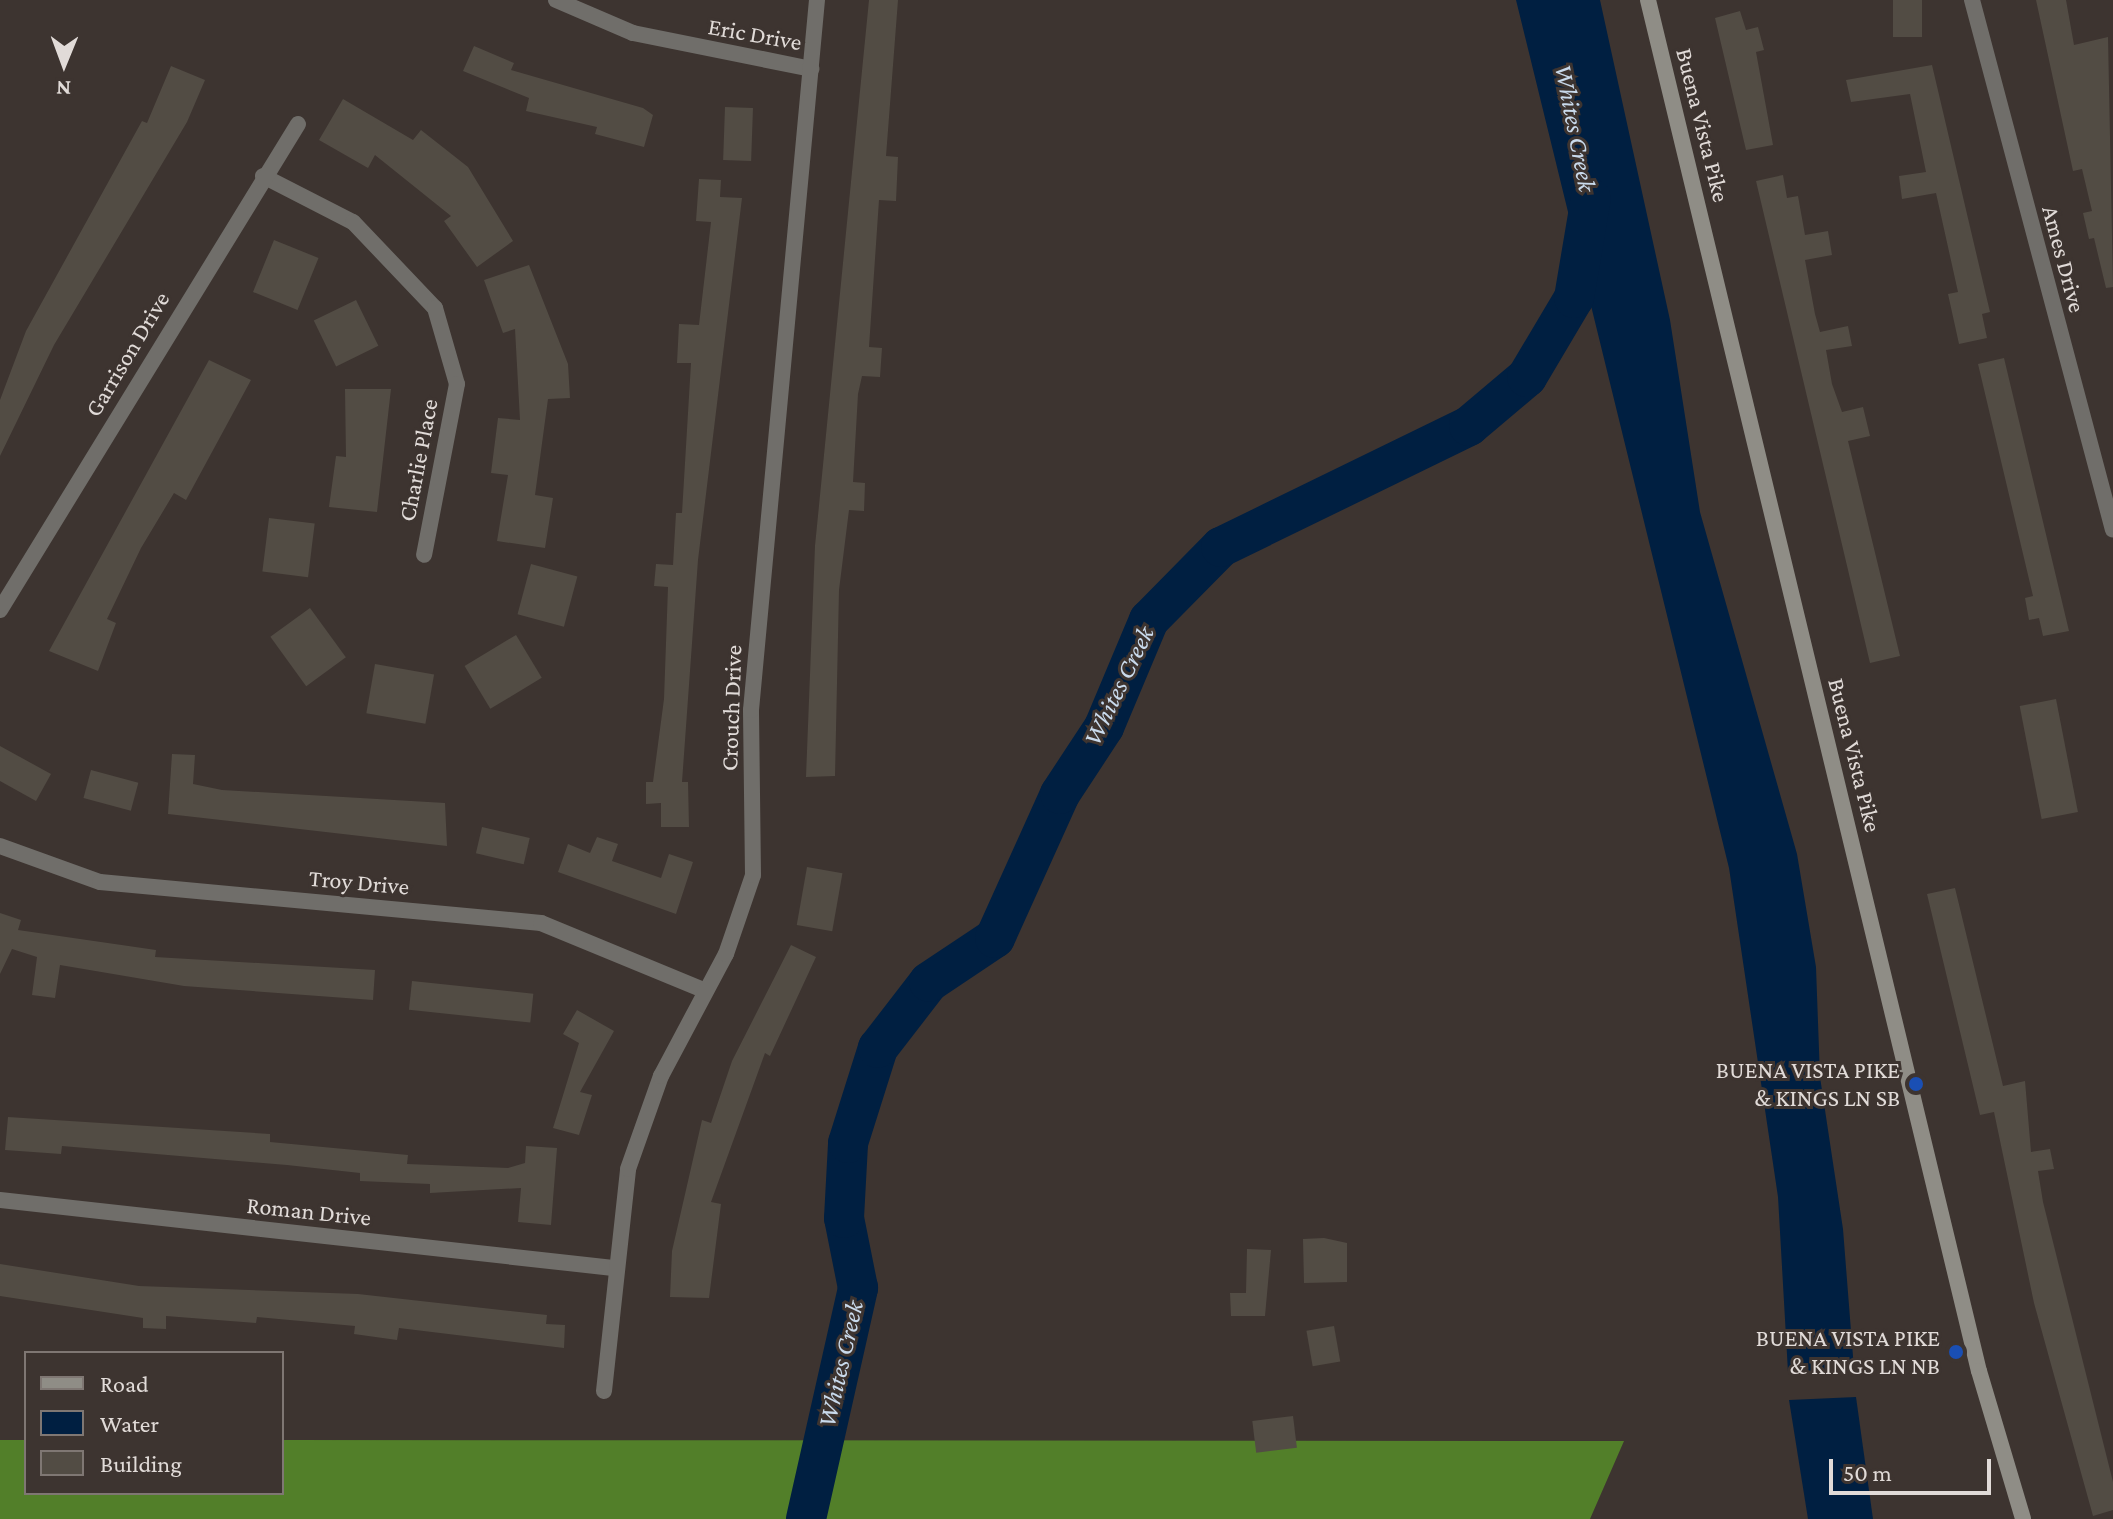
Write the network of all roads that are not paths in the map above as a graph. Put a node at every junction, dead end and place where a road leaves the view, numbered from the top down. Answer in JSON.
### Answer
{"nodes":[{"id":1,"x":556,"y":0,"type":"edge"},
{"id":2,"x":817,"y":0,"type":"edge"},
{"id":3,"x":1648,"y":0,"type":"edge"},
{"id":4,"x":1972,"y":0,"type":"edge"},
{"id":5,"x":811,"y":69,"type":"junction"},
{"id":6,"x":298,"y":124,"type":"dead end"},
{"id":7,"x":263,"y":176,"type":"junction"},
{"id":8,"x":2113,"y":530,"type":"edge"},
{"id":9,"x":424,"y":555,"type":"dead end"},
{"id":10,"x":0,"y":610,"type":"edge"},
{"id":11,"x":0,"y":846,"type":"edge"},
{"id":12,"x":706,"y":991,"type":"junction"},
{"id":13,"x":0,"y":1200,"type":"edge"},
{"id":14,"x":613,"y":1268,"type":"junction"},
{"id":15,"x":604,"y":1391,"type":"dead end"},
{"id":16,"x":2023,"y":1519,"type":"edge"}],
"edges":[{"from":1,"to":5,"type":"street","name":"Eric Drive"},
{"from":2,"to":5,"type":"street","name":"Crouch Drive"},
{"from":3,"to":16,"type":"main road","name":"Buena Vista Pike"},
{"from":4,"to":8,"type":"street","name":"Ames Drive"},
{"from":5,"to":12,"type":"street","name":"Crouch Drive"},
{"from":6,"to":7,"type":"street","name":"Garrison Drive"},
{"from":7,"to":9,"type":"street","name":"Charlie Place"},
{"from":7,"to":10,"type":"street","name":"Garrison Drive"},
{"from":11,"to":12,"type":"street","name":"Troy Drive"},
{"from":12,"to":14,"type":"street","name":"Crouch Drive"},
{"from":13,"to":14,"type":"street","name":"Roman Drive"},
{"from":14,"to":15,"type":"street","name":"Crouch Drive"}]}
